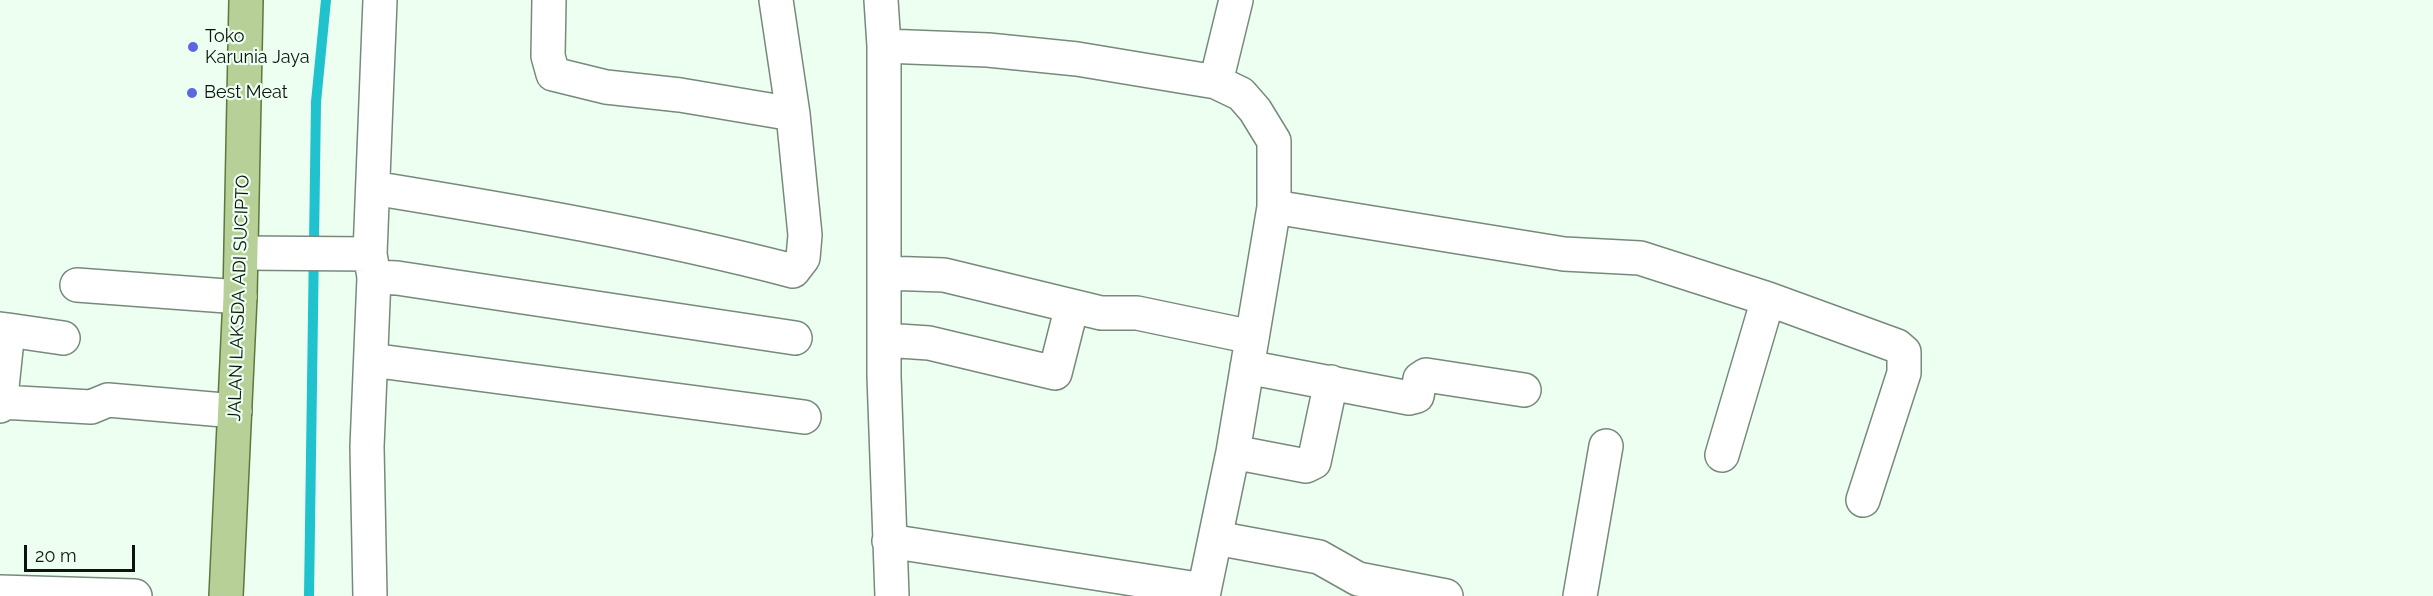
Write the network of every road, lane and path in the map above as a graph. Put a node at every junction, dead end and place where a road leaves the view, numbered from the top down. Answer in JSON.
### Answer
{"nodes":[{"id":1,"x":246,"y":0,"type":"edge"},
{"id":2,"x":380,"y":0,"type":"edge"},
{"id":3,"x":549,"y":0,"type":"edge"},
{"id":4,"x":776,"y":0,"type":"edge"},
{"id":5,"x":881,"y":0,"type":"edge"},
{"id":6,"x":1236,"y":0,"type":"edge"},
{"id":7,"x":884,"y":46,"type":"junction"},
{"id":8,"x":1216,"y":82,"type":"junction"},
{"id":9,"x":793,"y":114,"type":"junction"},
{"id":10,"x":373,"y":188,"type":"junction"},
{"id":11,"x":1274,"y":207,"type":"junction"},
{"id":12,"x":242,"y":253,"type":"junction"},
{"id":13,"x":363,"y":262,"type":"junction"},
{"id":14,"x":885,"y":273,"type":"junction"},
{"id":15,"x":77,"y":285,"type":"dead end"},
{"id":16,"x":240,"y":297,"type":"junction"},
{"id":17,"x":1768,"y":299,"type":"junction"},
{"id":18,"x":1072,"y":306,"type":"junction"},
{"id":19,"x":4,"y":330,"type":"edge"},
{"id":20,"x":63,"y":338,"type":"dead end"},
{"id":21,"x":795,"y":338,"type":"dead end"},
{"id":22,"x":885,"y":340,"type":"junction"},
{"id":23,"x":1250,"y":352,"type":"junction"},
{"id":24,"x":371,"y":360,"type":"junction"},
{"id":25,"x":1331,"y":382,"type":"junction"},
{"id":26,"x":1524,"y":390,"type":"dead end"},
{"id":27,"x":0,"y":404,"type":"edge"},
{"id":28,"x":235,"y":411,"type":"junction"},
{"id":29,"x":804,"y":417,"type":"dead end"},
{"id":30,"x":1606,"y":446,"type":"dead end"},
{"id":31,"x":1233,"y":452,"type":"junction"},
{"id":32,"x":1722,"y":455,"type":"dead end"},
{"id":33,"x":1863,"y":500,"type":"dead end"},
{"id":34,"x":1216,"y":538,"type":"junction"},
{"id":35,"x":889,"y":541,"type":"junction"},
{"id":36,"x":0,"y":592,"type":"edge"},
{"id":37,"x":1204,"y":593,"type":"edge"},
{"id":38,"x":135,"y":596,"type":"edge"},
{"id":39,"x":226,"y":596,"type":"edge"},
{"id":40,"x":370,"y":596,"type":"edge"},
{"id":41,"x":892,"y":596,"type":"edge"},
{"id":42,"x":1446,"y":596,"type":"edge"},
{"id":43,"x":1580,"y":596,"type":"edge"}],
"edges":[{"from":1,"to":12,"type":"main road","name":"JALAN LAKSDA ADI SUCIPTO"},
{"from":2,"to":10,"type":"street"},
{"from":3,"to":9,"type":"street"},
{"from":4,"to":9,"type":"street"},
{"from":5,"to":7,"type":"street"},
{"from":6,"to":8,"type":"street"},
{"from":7,"to":8,"type":"street"},
{"from":7,"to":14,"type":"street"},
{"from":8,"to":11,"type":"street"},
{"from":9,"to":10,"type":"street"},
{"from":10,"to":13,"type":"street"},
{"from":11,"to":17,"type":"street"},
{"from":11,"to":23,"type":"street"},
{"from":12,"to":13,"type":"street"},
{"from":12,"to":16,"type":"main road","name":"JALAN LAKSDA ADI SUCIPTO"},
{"from":13,"to":21,"type":"street"},
{"from":13,"to":24,"type":"street"},
{"from":14,"to":18,"type":"street"},
{"from":14,"to":22,"type":"street"},
{"from":15,"to":16,"type":"street"},
{"from":16,"to":28,"type":"main road","name":"JALAN LAKSDA ADI SUCIPTO"},
{"from":17,"to":32,"type":"street"},
{"from":17,"to":33,"type":"street"},
{"from":18,"to":22,"type":"street"},
{"from":18,"to":23,"type":"street"},
{"from":19,"to":20,"type":"street"},
{"from":19,"to":27,"type":"street"},
{"from":22,"to":35,"type":"street"},
{"from":23,"to":25,"type":"street"},
{"from":23,"to":31,"type":"street"},
{"from":24,"to":29,"type":"street"},
{"from":24,"to":40,"type":"street"},
{"from":25,"to":26,"type":"street"},
{"from":25,"to":31,"type":"street"},
{"from":27,"to":28,"type":"street"},
{"from":28,"to":39,"type":"main road","name":"JALAN LAKSDA ADI SUCIPTO"},
{"from":30,"to":43,"type":"street"},
{"from":31,"to":34,"type":"street"},
{"from":34,"to":37,"type":"street"},
{"from":34,"to":42,"type":"street"},
{"from":35,"to":37,"type":"street"},
{"from":35,"to":41,"type":"street"},
{"from":36,"to":38,"type":"street"}]}
